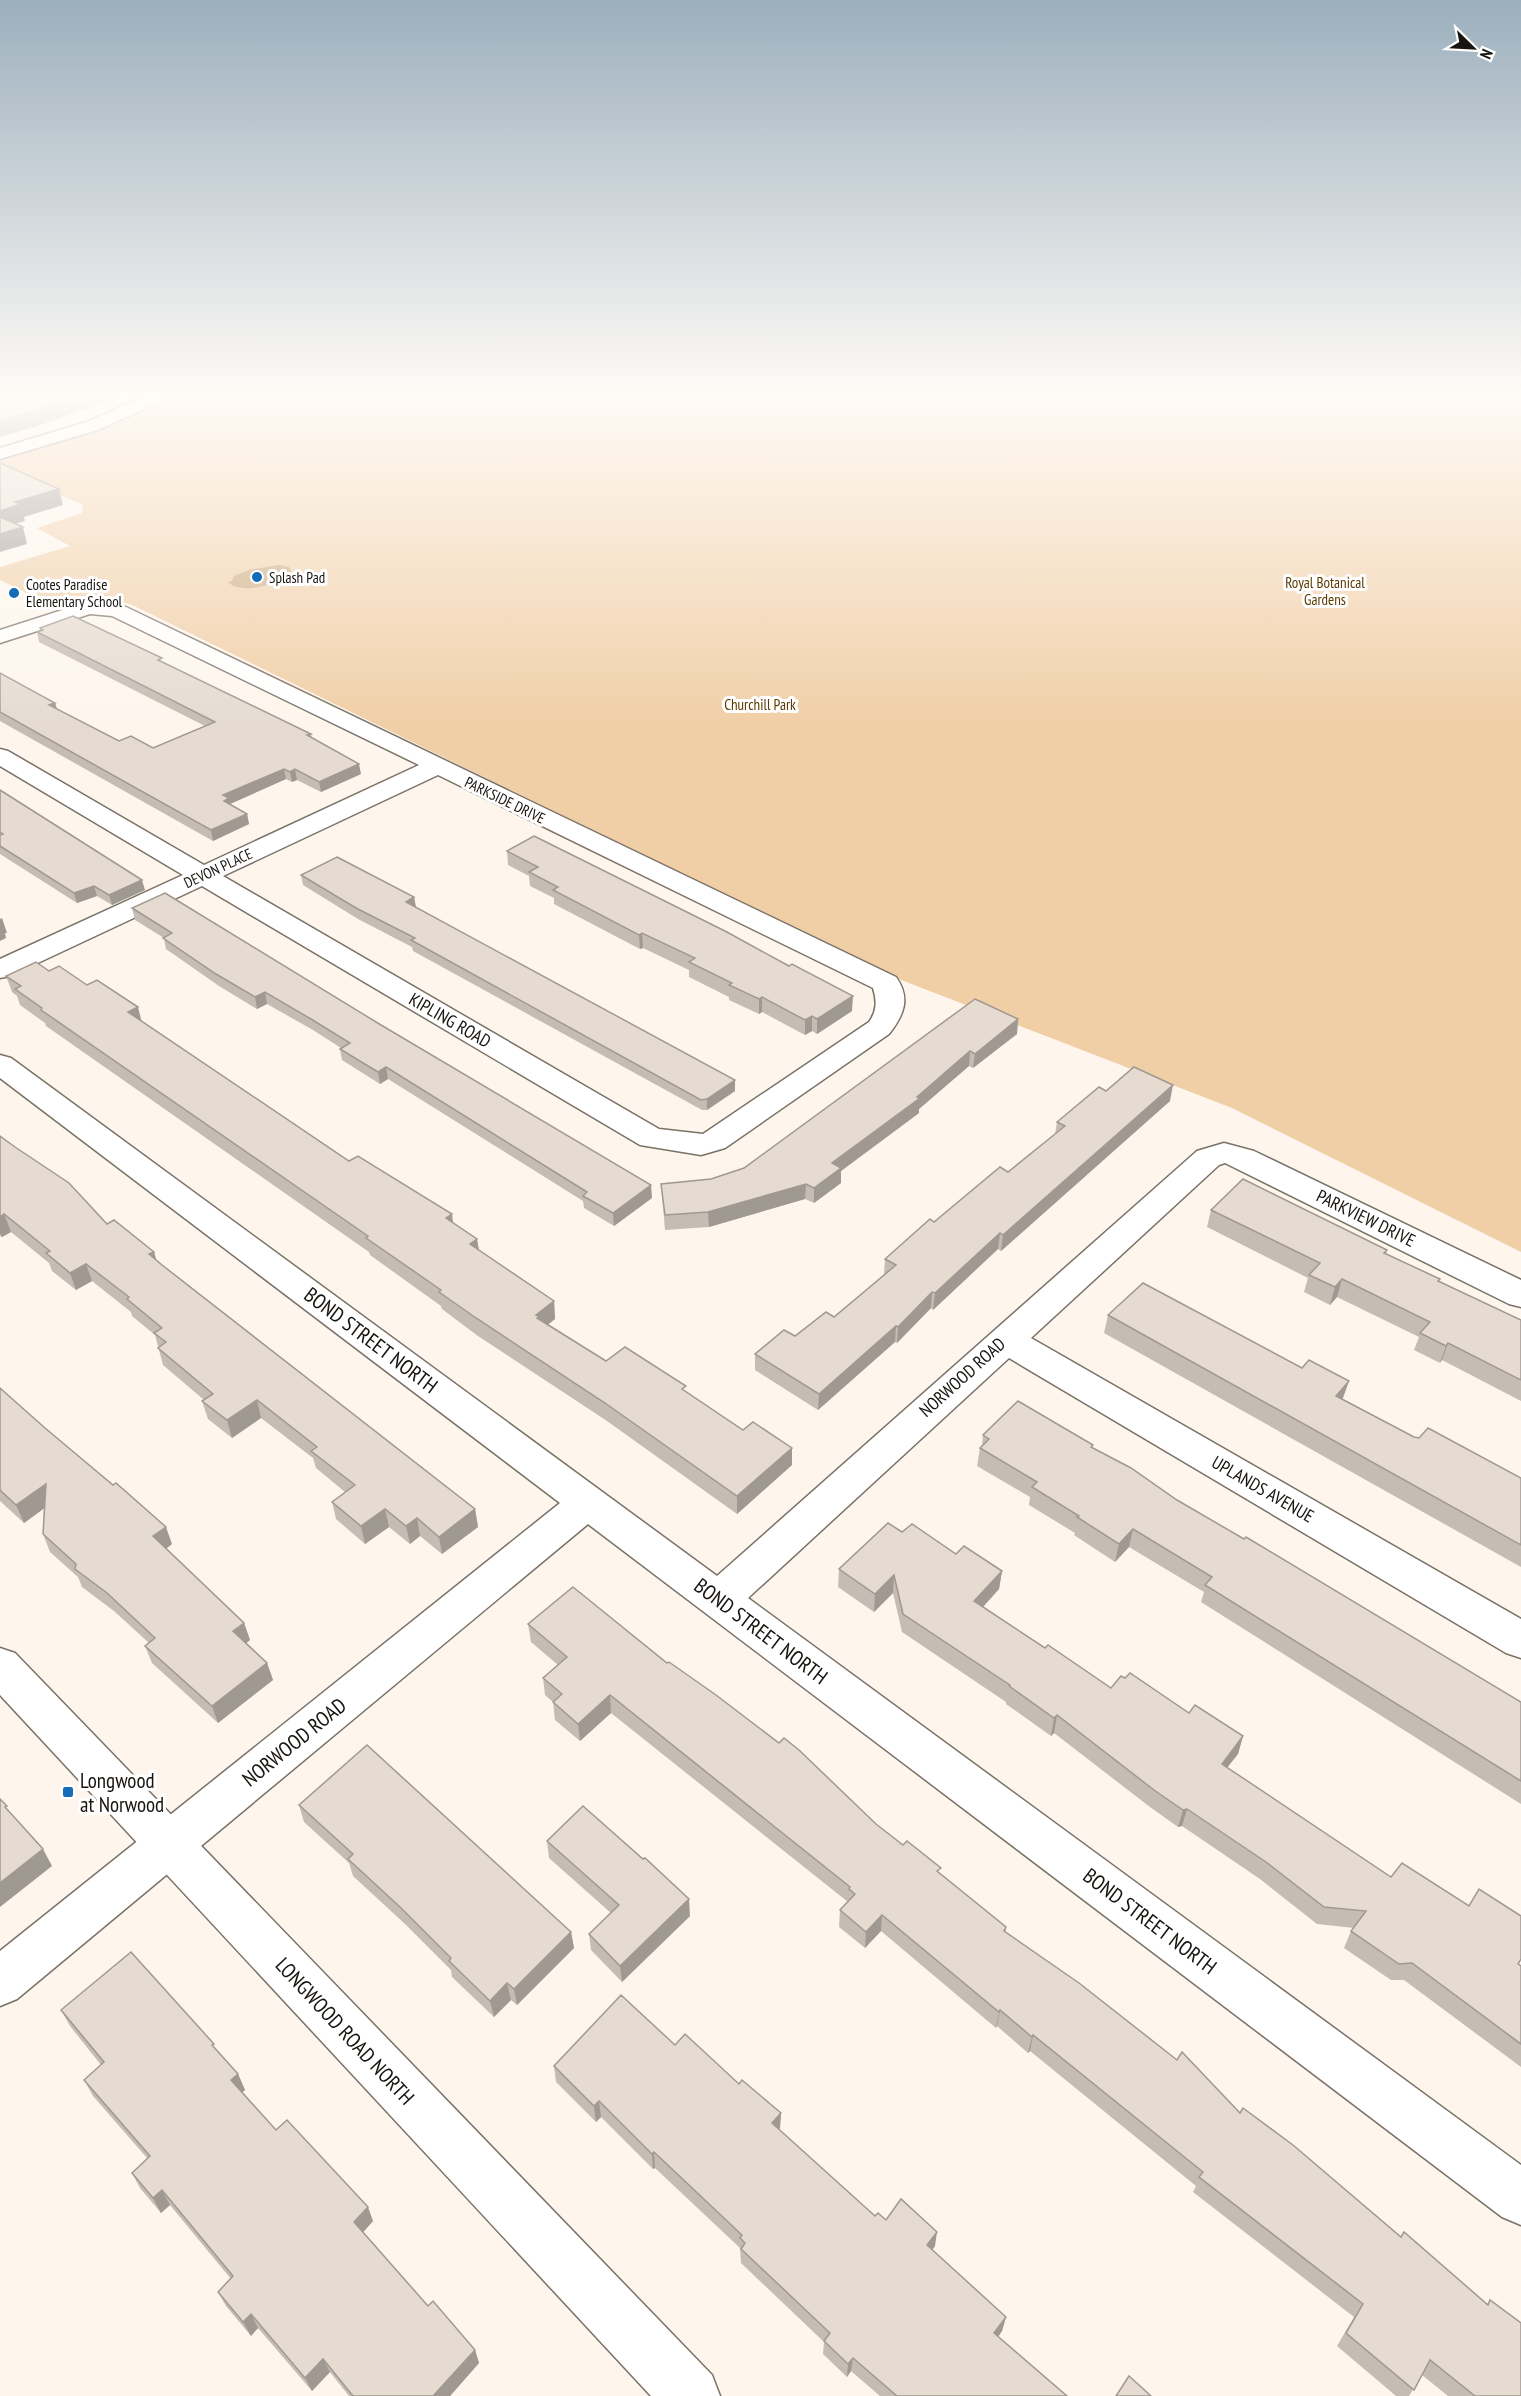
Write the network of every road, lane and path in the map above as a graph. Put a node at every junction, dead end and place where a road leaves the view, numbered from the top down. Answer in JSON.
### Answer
{"nodes":[{"id":1,"x":0,"y":638,"type":"edge"},
{"id":2,"x":0,"y":756,"type":"edge"},
{"id":3,"x":437,"y":766,"type":"junction"},
{"id":4,"x":203,"y":875,"type":"junction"},
{"id":5,"x":0,"y":970,"type":"edge"},
{"id":6,"x":891,"y":1007,"type":"joint"},
{"id":7,"x":0,"y":1064,"type":"edge"},
{"id":8,"x":1208,"y":1158,"type":"joint"},
{"id":9,"x":1521,"y":1295,"type":"edge"},
{"id":10,"x":1005,"y":1339,"type":"junction"},
{"id":11,"x":588,"y":1502,"type":"junction"},
{"id":12,"x":719,"y":1599,"type":"junction"},
{"id":13,"x":1521,"y":1640,"type":"edge"},
{"id":14,"x":0,"y":1666,"type":"edge"},
{"id":15,"x":169,"y":1844,"type":"junction"},
{"id":16,"x":0,"y":1982,"type":"edge"},
{"id":17,"x":1521,"y":2198,"type":"edge"},
{"id":18,"x":691,"y":2396,"type":"edge"}],
"edges":[{"from":1,"to":3,"type":"street","name":"PARKSIDE DRIVE"},
{"from":2,"to":4,"type":"street","name":"KIPLING ROAD"},
{"from":3,"to":4,"type":"street","name":"DEVON PLACE"},
{"from":3,"to":6,"type":"street","name":"PARKSIDE DRIVE"},
{"from":4,"to":5,"type":"street","name":"DEVON PLACE"},
{"from":4,"to":6,"type":"street","name":"KIPLING ROAD"},
{"from":7,"to":11,"type":"street","name":"BOND STREET NORTH"},
{"from":8,"to":9,"type":"street","name":"PARKVIEW DRIVE"},
{"from":8,"to":10,"type":"street","name":"NORWOOD ROAD"},
{"from":10,"to":12,"type":"street","name":"NORWOOD ROAD"},
{"from":10,"to":13,"type":"street","name":"UPLANDS AVENUE"},
{"from":11,"to":12,"type":"street","name":"BOND STREET NORTH"},
{"from":11,"to":15,"type":"street","name":"NORWOOD ROAD"},
{"from":12,"to":17,"type":"street","name":"BOND STREET NORTH"},
{"from":14,"to":15,"type":"street","name":"LONGWOOD ROAD NORTH"},
{"from":15,"to":16,"type":"street","name":"NORWOOD ROAD"},
{"from":15,"to":18,"type":"street","name":"LONGWOOD ROAD NORTH"}]}
